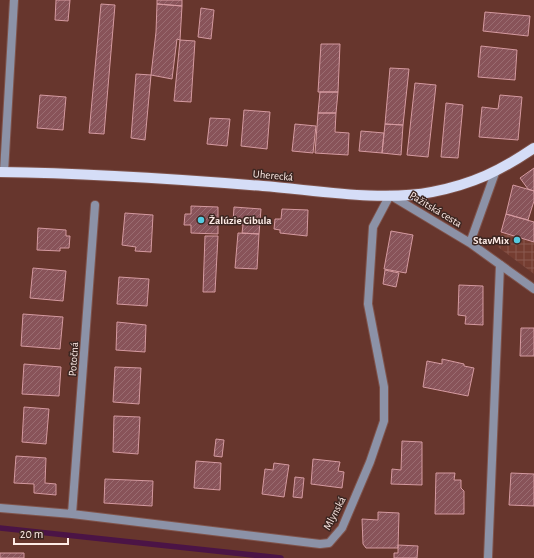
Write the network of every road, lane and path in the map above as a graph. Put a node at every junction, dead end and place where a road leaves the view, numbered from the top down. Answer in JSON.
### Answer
{"nodes":[{"id":1,"x":14,"y":0,"type":"edge"},
{"id":2,"x":534,"y":148,"type":"edge"},
{"id":3,"x":2,"y":172,"type":"edge"},
{"id":4,"x":495,"y":173,"type":"junction"},
{"id":5,"x":390,"y":195,"type":"junction"},
{"id":6,"x":95,"y":205,"type":"dead end"},
{"id":7,"x":470,"y":243,"type":"junction"},
{"id":8,"x":500,"y":265,"type":"junction"},
{"id":9,"x":534,"y":289,"type":"edge"},
{"id":10,"x":0,"y":508,"type":"edge"},
{"id":11,"x":72,"y":514,"type":"junction"},
{"id":12,"x":488,"y":558,"type":"edge"}],
"edges":[{"from":1,"to":3,"type":"street"},
{"from":2,"to":4,"type":"main road","name":"Uherecká"},
{"from":3,"to":5,"type":"main road","name":"Uherecká"},
{"from":4,"to":5,"type":"main road","name":"Uherecká"},
{"from":4,"to":7,"type":"street","name":"Pažitská cesta"},
{"from":5,"to":7,"type":"street","name":"Pažitská cesta"},
{"from":5,"to":11,"type":"street","name":"Mlynská"},
{"from":6,"to":11,"type":"street","name":"Potočná"},
{"from":7,"to":8,"type":"street","name":"Pažitská cesta"},
{"from":8,"to":9,"type":"street","name":"Pažitská cesta"},
{"from":8,"to":12,"type":"street"},
{"from":10,"to":11,"type":"street","name":"Mlynská"}]}
